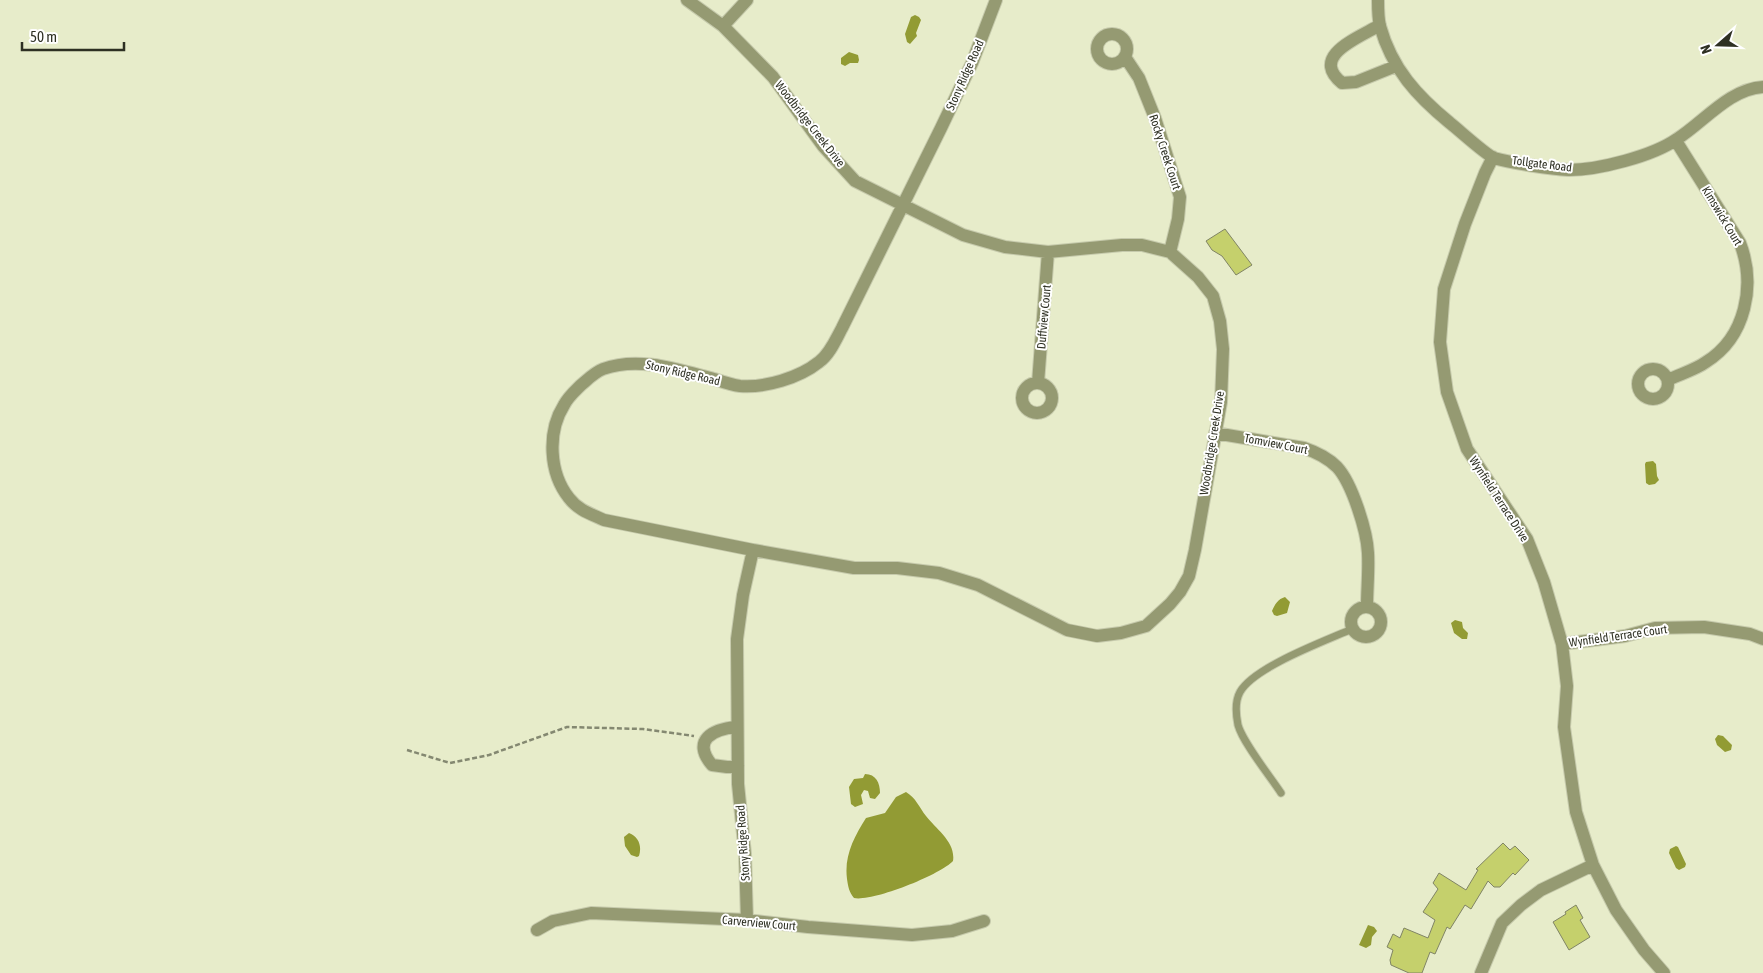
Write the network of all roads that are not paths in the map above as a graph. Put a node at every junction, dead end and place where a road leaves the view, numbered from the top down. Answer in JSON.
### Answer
{"nodes":[{"id":1,"x":687,"y":0,"type":"edge"},
{"id":2,"x":747,"y":0,"type":"edge"},
{"id":3,"x":996,"y":0,"type":"edge"},
{"id":4,"x":1378,"y":0,"type":"edge"},
{"id":5,"x":723,"y":26,"type":"junction"},
{"id":6,"x":1380,"y":26,"type":"junction"},
{"id":7,"x":1125,"y":57,"type":"dead end"},
{"id":8,"x":1396,"y":66,"type":"junction"},
{"id":9,"x":1763,"y":87,"type":"edge"},
{"id":10,"x":1676,"y":140,"type":"junction"},
{"id":11,"x":1493,"y":157,"type":"junction"},
{"id":12,"x":903,"y":205,"type":"junction"},
{"id":13,"x":1048,"y":252,"type":"junction"},
{"id":14,"x":1170,"y":252,"type":"junction"},
{"id":15,"x":1668,"y":380,"type":"dead end"},
{"id":16,"x":1038,"y":383,"type":"dead end"},
{"id":17,"x":1215,"y":434,"type":"junction"},
{"id":18,"x":753,"y":550,"type":"junction"},
{"id":19,"x":1367,"y":607,"type":"junction"},
{"id":20,"x":1352,"y":629,"type":"junction"},
{"id":21,"x":1763,"y":639,"type":"edge"},
{"id":22,"x":1562,"y":644,"type":"junction"},
{"id":23,"x":737,"y":727,"type":"junction"},
{"id":24,"x":738,"y":766,"type":"junction"},
{"id":25,"x":1281,"y":793,"type":"dead end"},
{"id":26,"x":1593,"y":865,"type":"junction"},
{"id":27,"x":747,"y":920,"type":"junction"},
{"id":28,"x":984,"y":921,"type":"dead end"},
{"id":29,"x":537,"y":930,"type":"dead end"},
{"id":30,"x":1481,"y":973,"type":"edge"},
{"id":31,"x":1664,"y":973,"type":"edge"}],
"edges":[{"from":1,"to":5,"type":"street","name":"Woodbridge Creek Drive"},
{"from":2,"to":5,"type":"street"},
{"from":3,"to":12,"type":"street","name":"Stony Ridge Road"},
{"from":4,"to":6,"type":"street","name":"Tollgate Road"},
{"from":5,"to":12,"type":"street","name":"Woodbridge Creek Drive"},
{"from":6,"to":8,"type":"street","name":"Tollgate Road"},
{"from":6,"to":8,"type":"street"},
{"from":7,"to":14,"type":"street","name":"Rocky Creek Court"},
{"from":8,"to":11,"type":"street","name":"Tollgate Road"},
{"from":9,"to":10,"type":"street","name":"Tollgate Road"},
{"from":10,"to":11,"type":"street","name":"Tollgate Road"},
{"from":10,"to":15,"type":"street","name":"Kimswick Court"},
{"from":11,"to":22,"type":"street","name":"Wynfield Terrace Drive"},
{"from":12,"to":13,"type":"street","name":"Woodbridge Creek Drive"},
{"from":12,"to":18,"type":"street","name":"Stony Ridge Road"},
{"from":13,"to":14,"type":"street","name":"Woodbridge Creek Drive"},
{"from":13,"to":16,"type":"street","name":"Duffview Court"},
{"from":14,"to":17,"type":"street","name":"Woodbridge Creek Drive"},
{"from":17,"to":18,"type":"street","name":"Woodbridge Creek Drive"},
{"from":17,"to":19,"type":"street","name":"Tomview Court"},
{"from":18,"to":23,"type":"street","name":"Stony Ridge Road"},
{"from":19,"to":20,"type":"street"},
{"from":19,"to":20,"type":"street"},
{"from":20,"to":25,"type":"lane"},
{"from":21,"to":22,"type":"street","name":"Wynfield Terrace Court"},
{"from":22,"to":26,"type":"street","name":"Wynfield Terrace Drive"},
{"from":23,"to":24,"type":"street","name":"Stony Ridge Road"},
{"from":23,"to":24,"type":"street"},
{"from":24,"to":27,"type":"street","name":"Stony Ridge Road"},
{"from":26,"to":30,"type":"street"},
{"from":26,"to":31,"type":"street","name":"Wynfield Terrace Drive"},
{"from":27,"to":28,"type":"street","name":"Carverview Court"},
{"from":27,"to":29,"type":"street","name":"Carverview Court"}]}
